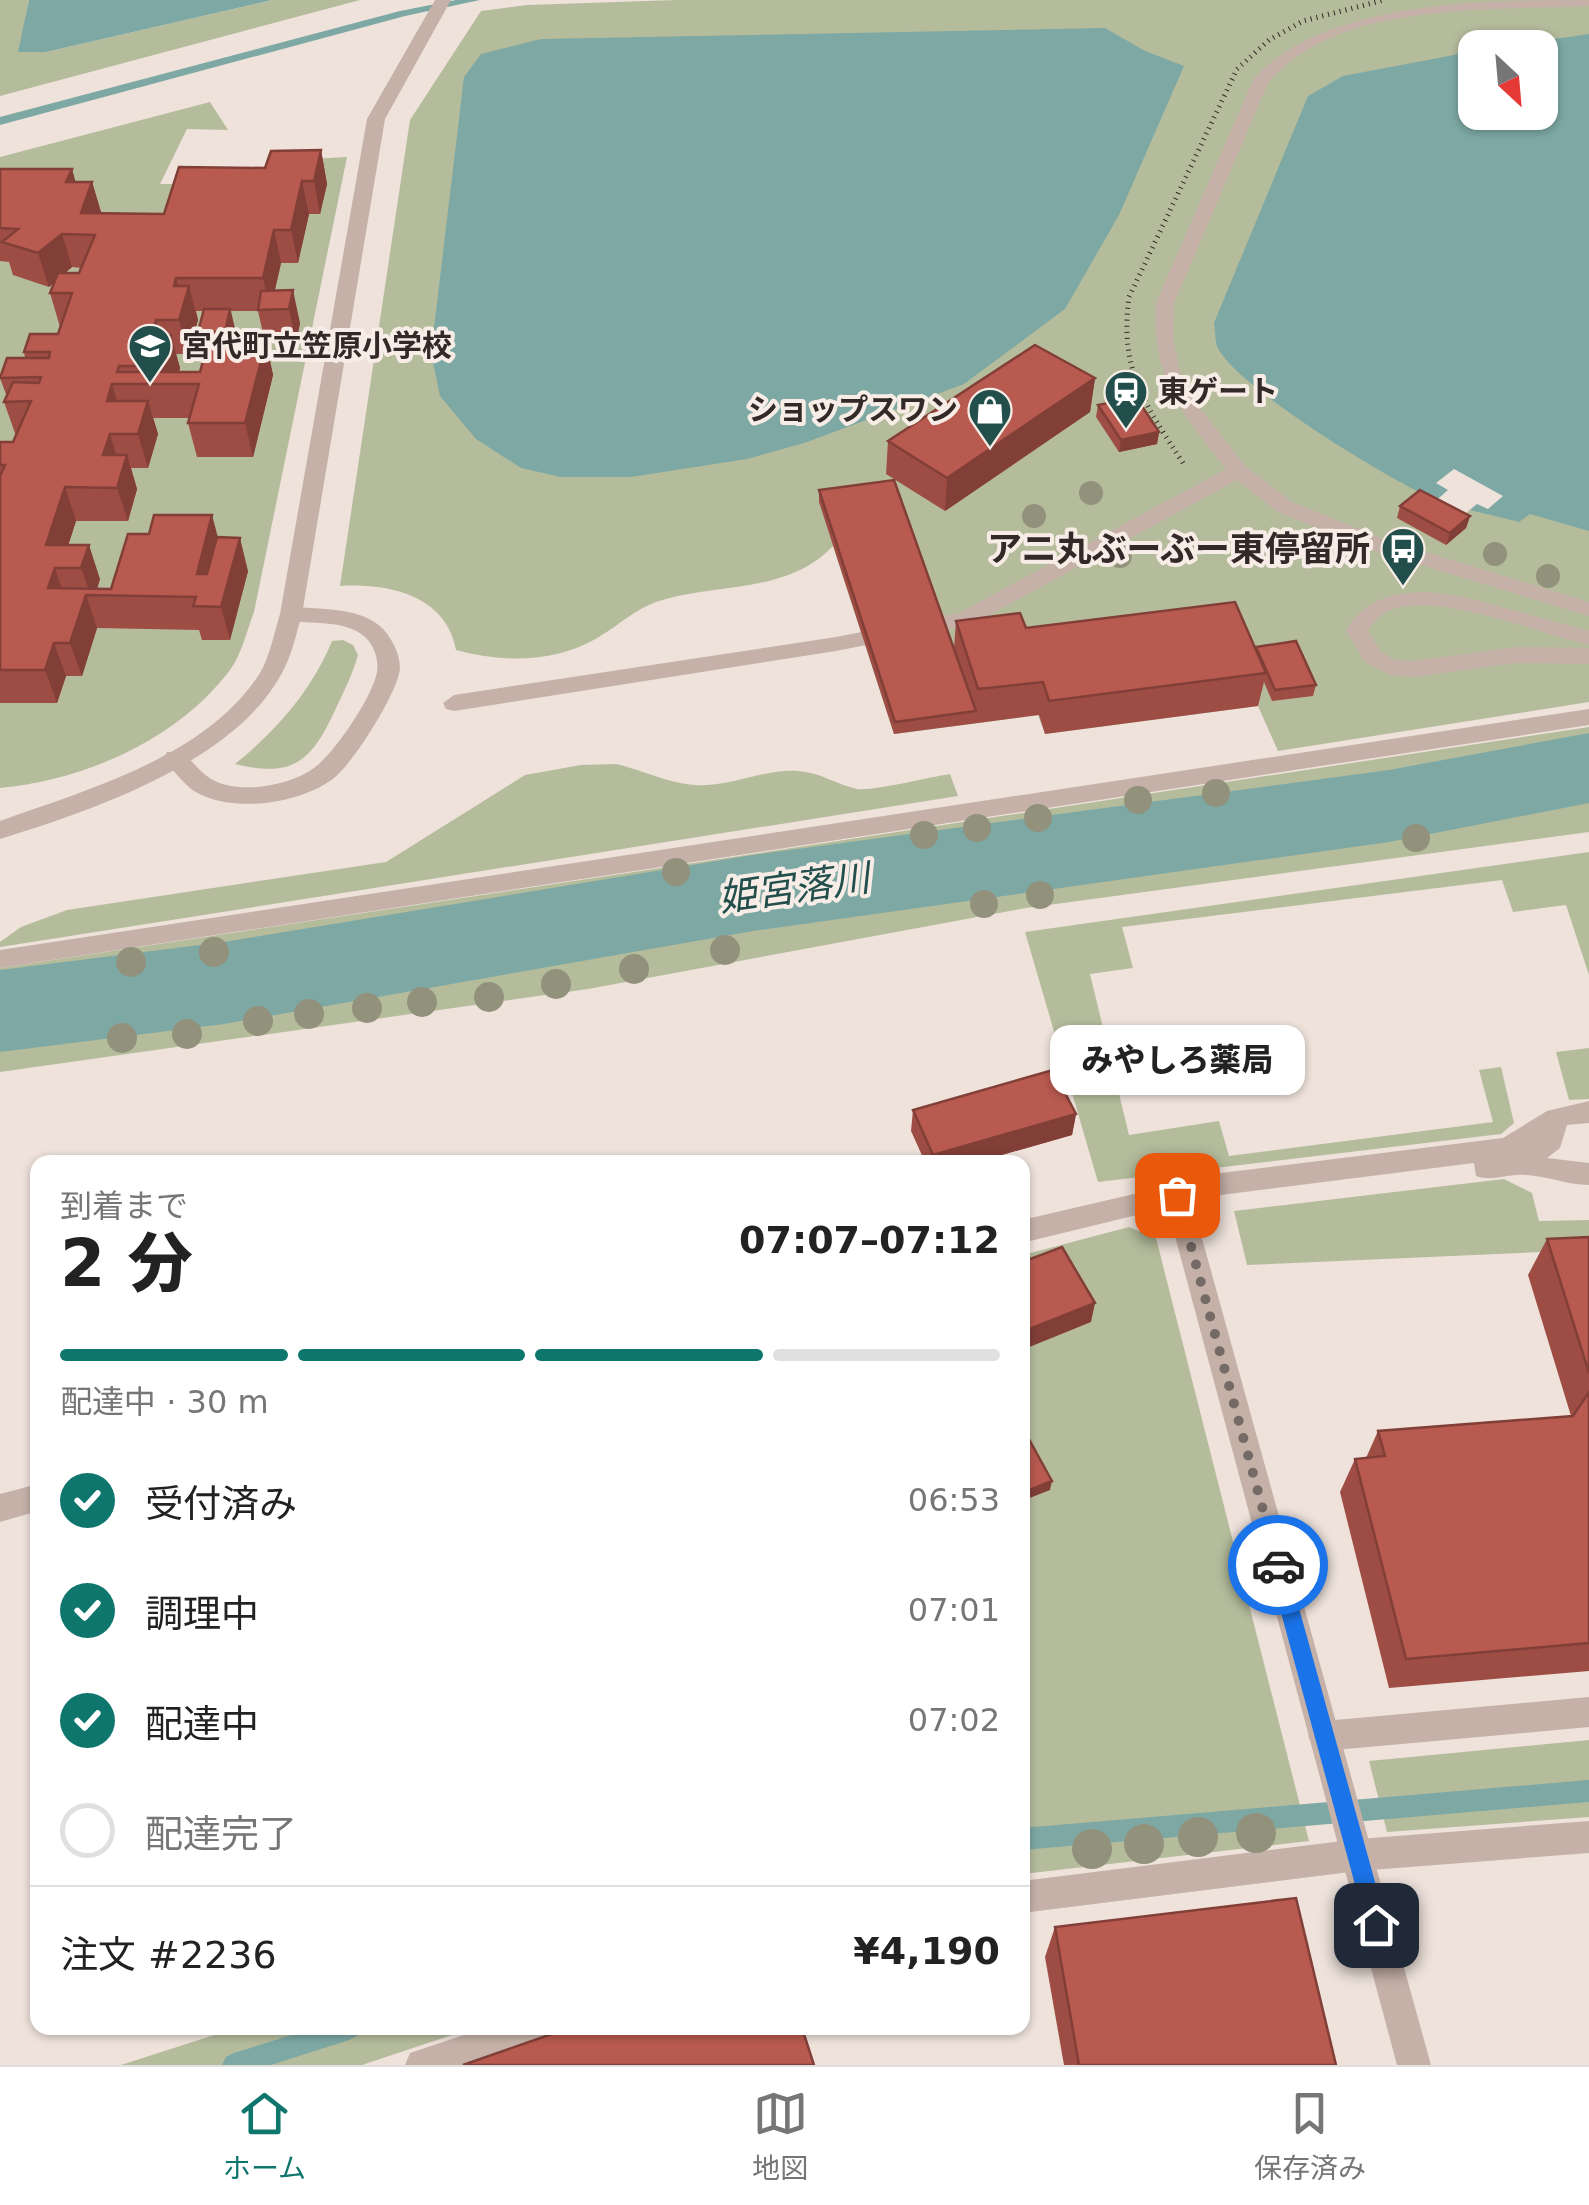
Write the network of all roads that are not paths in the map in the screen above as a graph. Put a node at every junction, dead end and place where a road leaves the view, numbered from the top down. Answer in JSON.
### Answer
{"nodes":[{"id":1,"x":443,"y":0,"type":"edge"},
{"id":2,"x":1589,"y":1,"type":"edge"},
{"id":3,"x":1238,"y":471,"type":"junction"},
{"id":4,"x":1589,"y":609,"type":"edge"},
{"id":5,"x":291,"y":614,"type":"junction"},
{"id":6,"x":1589,"y":638,"type":"edge"},
{"id":7,"x":1589,"y":656,"type":"edge"},
{"id":8,"x":454,"y":703,"type":"dead end"},
{"id":9,"x":1589,"y":717,"type":"edge"},
{"id":10,"x":175,"y":758,"type":"junction"},
{"id":11,"x":0,"y":830,"type":"edge"},
{"id":12,"x":0,"y":959,"type":"edge"},
{"id":13,"x":1589,"y":1112,"type":"edge"},
{"id":14,"x":1556,"y":1118,"type":"junction"},
{"id":15,"x":1521,"y":1164,"type":"junction"},
{"id":16,"x":1589,"y":1174,"type":"edge"},
{"id":17,"x":1177,"y":1195,"type":"junction"},
{"id":18,"x":1030,"y":1230,"type":"edge"},
{"id":19,"x":30,"y":1499,"type":"edge"},
{"id":20,"x":0,"y":1508,"type":"edge"},
{"id":21,"x":1589,"y":1712,"type":"edge"},
{"id":22,"x":1324,"y":1736,"type":"junction"},
{"id":23,"x":1589,"y":1837,"type":"edge"},
{"id":24,"x":1358,"y":1854,"type":"junction"},
{"id":25,"x":1030,"y":1896,"type":"edge"},
{"id":26,"x":514,"y":2035,"type":"edge"},
{"id":27,"x":422,"y":2065,"type":"edge"},
{"id":28,"x":1414,"y":2065,"type":"edge"}],
"edges":[{"from":1,"to":5,"type":"street"},
{"from":2,"to":3,"type":"street"},
{"from":3,"to":4,"type":"street"},
{"from":3,"to":8,"type":"street"},
{"from":5,"to":10,"type":"street"},
{"from":5,"to":10,"type":"street"},
{"from":6,"to":7,"type":"street"},
{"from":9,"to":12,"type":"street"},
{"from":10,"to":11,"type":"street"},
{"from":13,"to":14,"type":"street"},
{"from":14,"to":15,"type":"street"},
{"from":14,"to":17,"type":"street"},
{"from":15,"to":16,"type":"street"},
{"from":15,"to":17,"type":"street"},
{"from":17,"to":18,"type":"street"},
{"from":17,"to":22,"type":"street"},
{"from":19,"to":20,"type":"street"},
{"from":21,"to":22,"type":"street"},
{"from":22,"to":24,"type":"street"},
{"from":23,"to":24,"type":"street"},
{"from":24,"to":25,"type":"street"},
{"from":24,"to":28,"type":"street"},
{"from":26,"to":27,"type":"street"}]}
